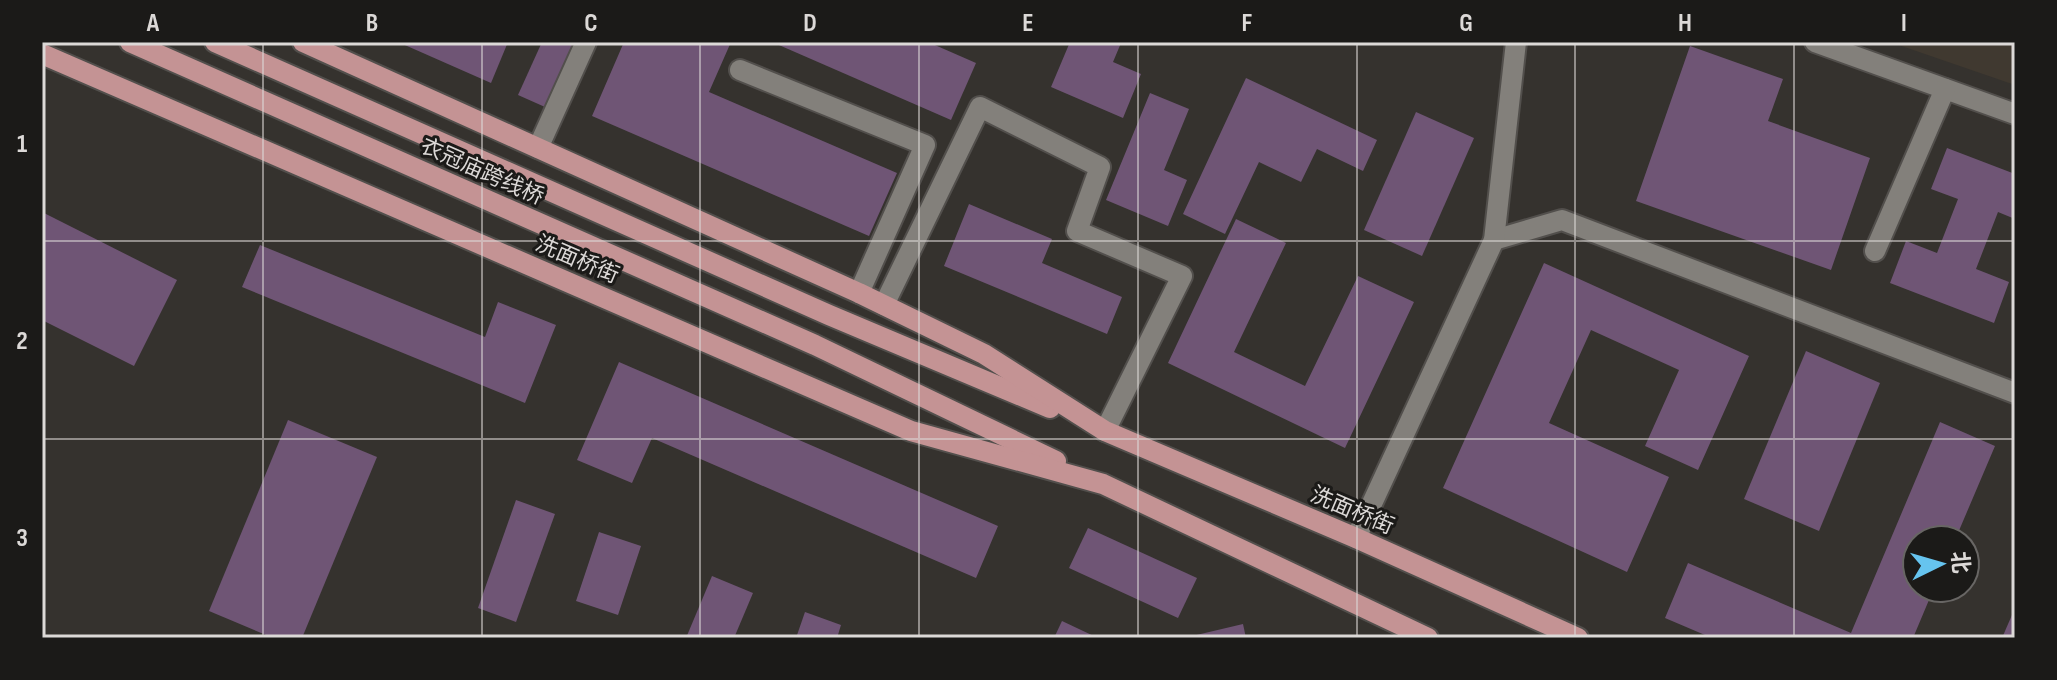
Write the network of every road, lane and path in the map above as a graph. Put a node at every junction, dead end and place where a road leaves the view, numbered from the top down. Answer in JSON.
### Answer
{"nodes":[{"id":1,"x":130,"y":42,"type":"edge"},
{"id":2,"x":215,"y":42,"type":"edge"},
{"id":3,"x":303,"y":42,"type":"edge"},
{"id":4,"x":586,"y":42,"type":"edge"},
{"id":5,"x":1516,"y":42,"type":"edge"},
{"id":6,"x":1815,"y":42,"type":"edge"},
{"id":7,"x":42,"y":54,"type":"edge"},
{"id":8,"x":740,"y":70,"type":"dead end"},
{"id":9,"x":1945,"y":89,"type":"junction"},
{"id":10,"x":2015,"y":114,"type":"edge"},
{"id":11,"x":538,"y":148,"type":"junction"},
{"id":12,"x":1494,"y":240,"type":"junction"},
{"id":13,"x":1875,"y":251,"type":"dead end"},
{"id":14,"x":859,"y":293,"type":"junction"},
{"id":15,"x":884,"y":305,"type":"junction"},
{"id":16,"x":829,"y":315,"type":"joint"},
{"id":17,"x":815,"y":345,"type":"joint"},
{"id":18,"x":2015,"y":393,"type":"edge"},
{"id":19,"x":1105,"y":431,"type":"junction"},
{"id":20,"x":1103,"y":484,"type":"junction"},
{"id":21,"x":1356,"y":538,"type":"junction"},
{"id":22,"x":1406,"y":634,"type":"edge"},
{"id":23,"x":1428,"y":638,"type":"edge"},
{"id":24,"x":1578,"y":638,"type":"edge"}],
"edges":[{"from":1,"to":17,"type":"main road","name":"衣冠庙跨线桥"},
{"from":2,"to":16,"type":"main road","name":"衣冠庙跨线桥"},
{"from":3,"to":11,"type":"main road","name":"洗面桥街"},
{"from":4,"to":11,"type":"street"},
{"from":5,"to":12,"type":"street"},
{"from":6,"to":9,"type":"street"},
{"from":7,"to":20,"type":"main road","name":"洗面桥街"},
{"from":8,"to":14,"type":"street"},
{"from":9,"to":10,"type":"street"},
{"from":9,"to":13,"type":"street"},
{"from":11,"to":14,"type":"main road","name":"洗面桥街"},
{"from":12,"to":18,"type":"street"},
{"from":12,"to":21,"type":"street"},
{"from":14,"to":15,"type":"main road","name":"洗面桥街"},
{"from":15,"to":19,"type":"main road","name":"洗面桥街"},
{"from":15,"to":19,"type":"street"},
{"from":16,"to":19,"type":"main road","name":"洗面桥街"},
{"from":17,"to":20,"type":"main road","name":"洗面桥街"},
{"from":19,"to":21,"type":"main road","name":"洗面桥街"},
{"from":20,"to":22,"type":"main road","name":"洗面桥街"},
{"from":21,"to":24,"type":"main road","name":"洗面桥街"},
{"from":22,"to":23,"type":"main road","name":"洗面桥街"}]}
